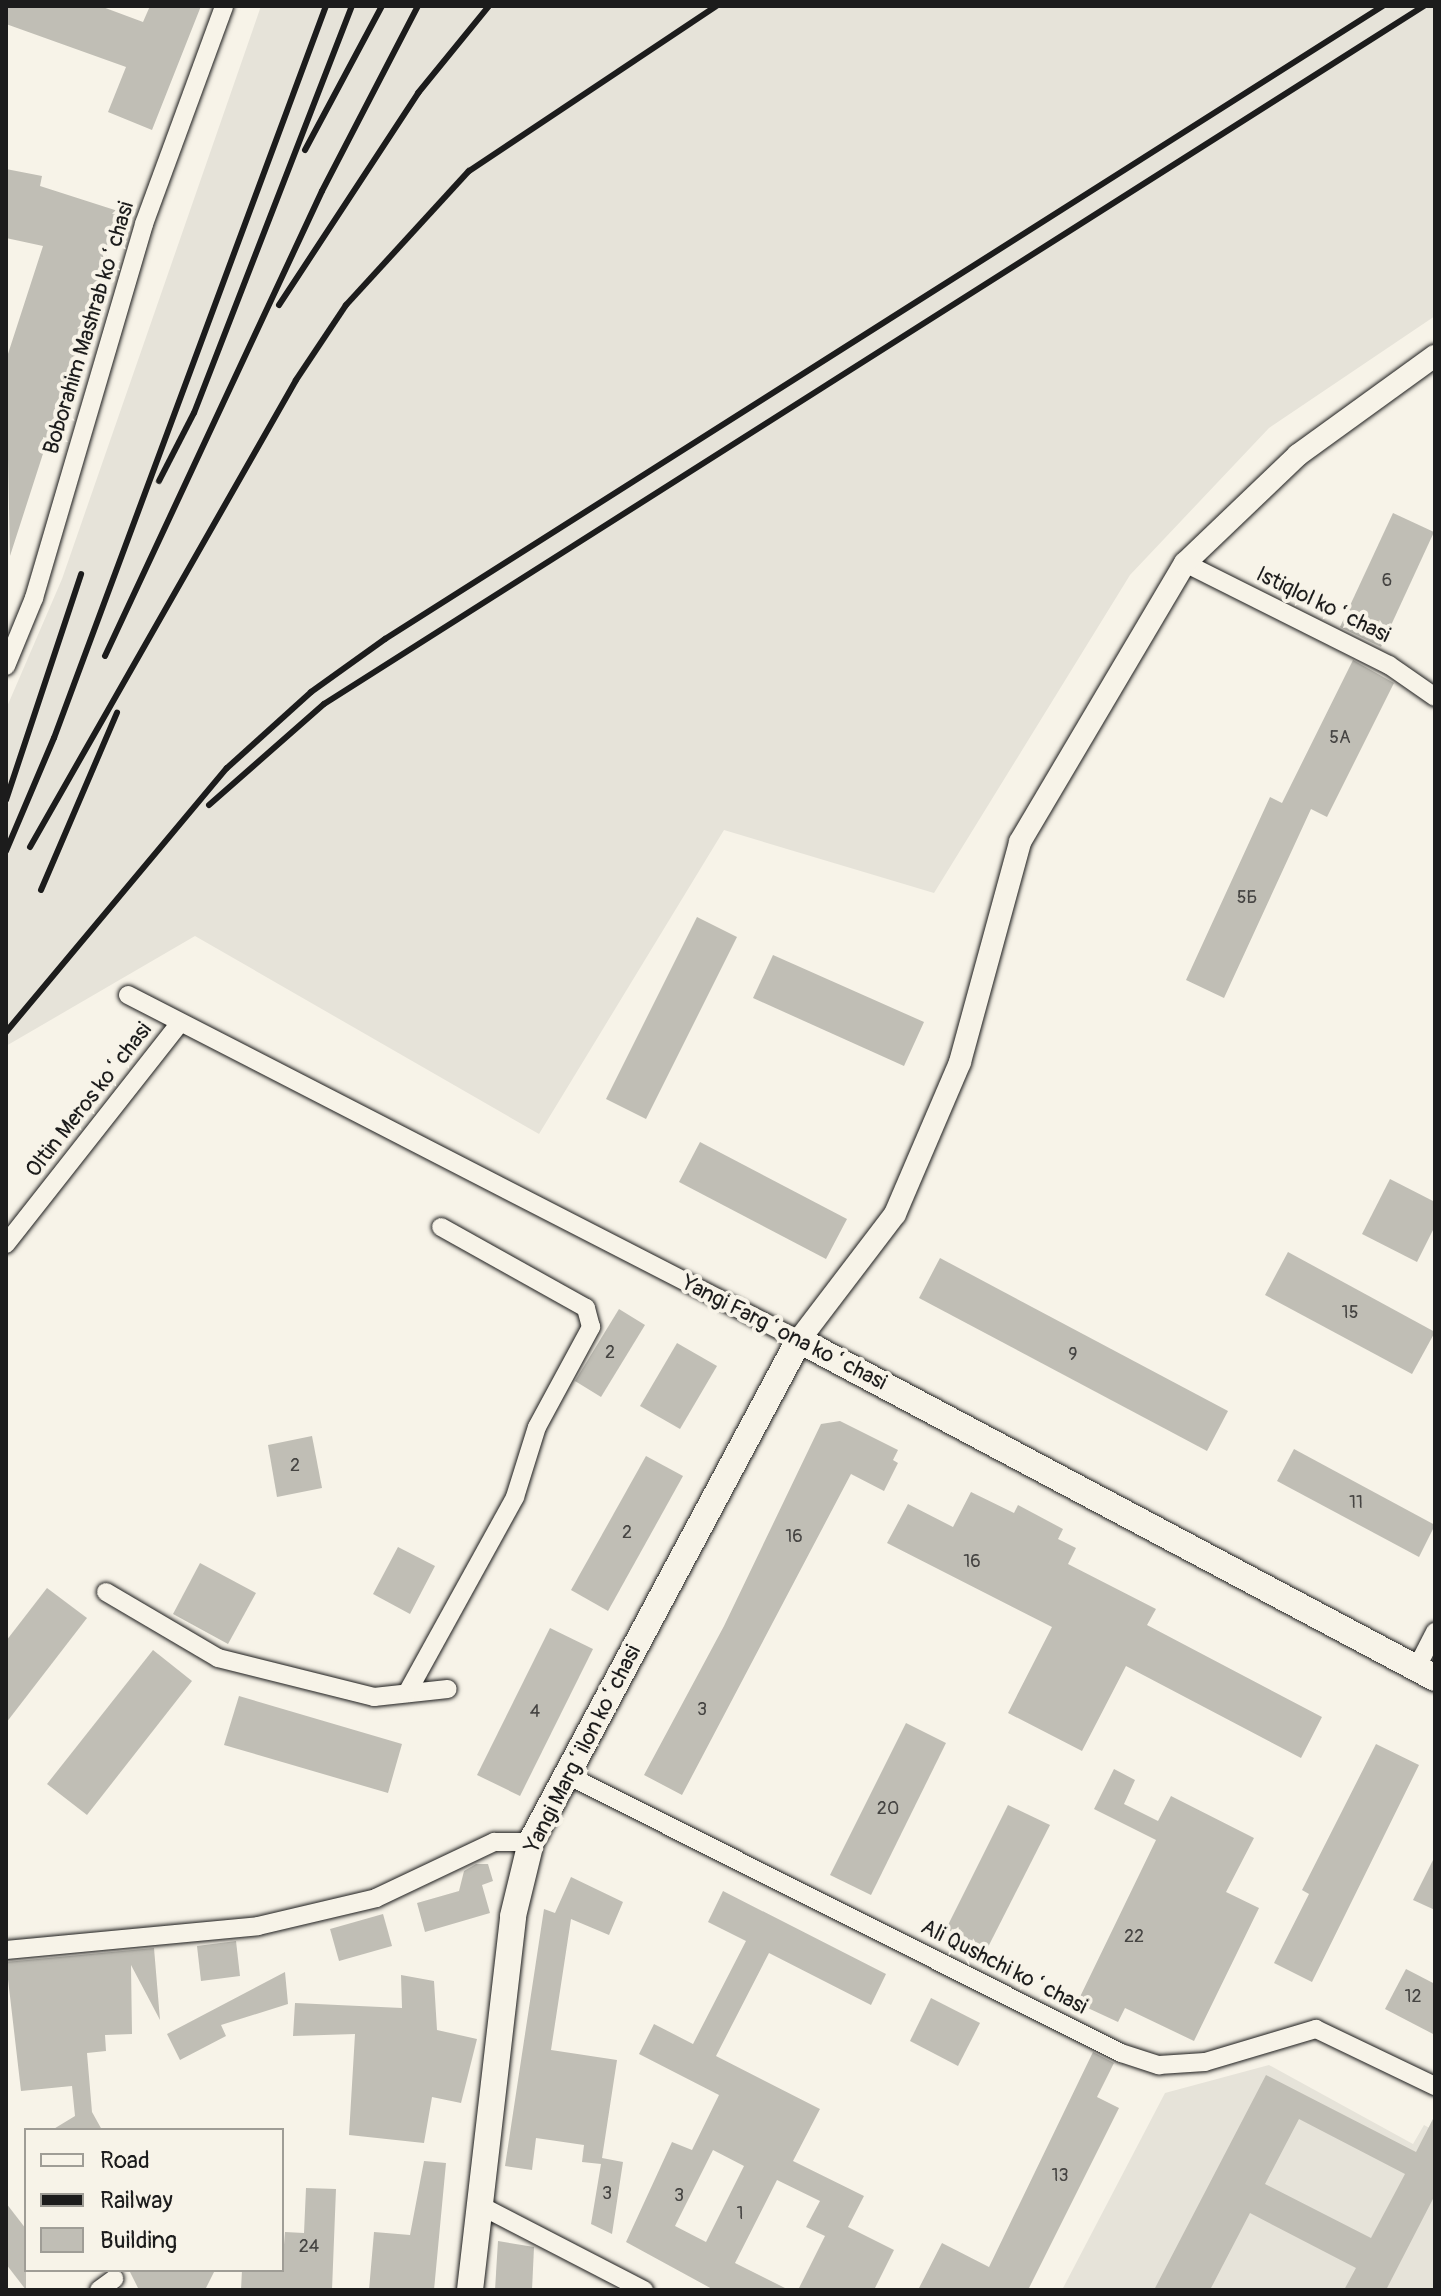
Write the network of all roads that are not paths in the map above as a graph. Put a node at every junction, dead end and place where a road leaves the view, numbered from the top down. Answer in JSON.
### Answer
{"nodes":[{"id":1,"x":224,"y":6,"type":"edge"},
{"id":2,"x":1435,"y":356,"type":"edge"},
{"id":3,"x":1185,"y":563,"type":"junction"},
{"id":4,"x":6,"y":666,"type":"edge"},
{"id":5,"x":1435,"y":697,"type":"edge"},
{"id":6,"x":128,"y":995,"type":"dead end"},
{"id":7,"x":180,"y":1023,"type":"junction"},
{"id":8,"x":441,"y":1227,"type":"dead end"},
{"id":9,"x":6,"y":1244,"type":"edge"},
{"id":10,"x":799,"y":1340,"type":"junction"},
{"id":11,"x":106,"y":1592,"type":"dead end"},
{"id":12,"x":1435,"y":1632,"type":"edge"},
{"id":13,"x":1426,"y":1674,"type":"edge"},
{"id":14,"x":448,"y":1689,"type":"dead end"},
{"id":15,"x":407,"y":1693,"type":"junction"},
{"id":16,"x":567,"y":1775,"type":"junction"},
{"id":17,"x":531,"y":1842,"type":"junction"},
{"id":18,"x":6,"y":1950,"type":"edge"},
{"id":19,"x":1435,"y":2086,"type":"edge"},
{"id":20,"x":479,"y":2205,"type":"junction"},
{"id":21,"x":470,"y":2290,"type":"edge"},
{"id":22,"x":644,"y":2290,"type":"edge"}],
"edges":[{"from":1,"to":4,"type":"street","name":"Boborahim Mashrab koʻchasi"},
{"from":2,"to":3,"type":"street"},
{"from":3,"to":5,"type":"street","name":"Istiqlol koʻchasi"},
{"from":3,"to":10,"type":"street"},
{"from":6,"to":7,"type":"street","name":"Yangi Fargʻona koʻchasi"},
{"from":7,"to":9,"type":"street","name":"Oltin Meros koʻchasi"},
{"from":7,"to":10,"type":"street","name":"Yangi Fargʻona koʻchasi"},
{"from":8,"to":15,"type":"street"},
{"from":10,"to":13,"type":"main road","name":"Yangi Fargʻona koʻchasi"},
{"from":10,"to":16,"type":"main road","name":"Yangi Margʻilon koʻchasi"},
{"from":11,"to":15,"type":"street"},
{"from":12,"to":13,"type":"street"},
{"from":14,"to":15,"type":"street"},
{"from":16,"to":17,"type":"main road","name":"Yangi Margʻilon koʻchasi"},
{"from":16,"to":19,"type":"street","name":"Ali Qushchi koʻchasi"},
{"from":17,"to":18,"type":"street"},
{"from":17,"to":20,"type":"main road","name":"Yangi Margʻilon koʻchasi"},
{"from":20,"to":21,"type":"main road","name":"Yangi Margʻilon koʻchasi"},
{"from":20,"to":22,"type":"street"}]}
